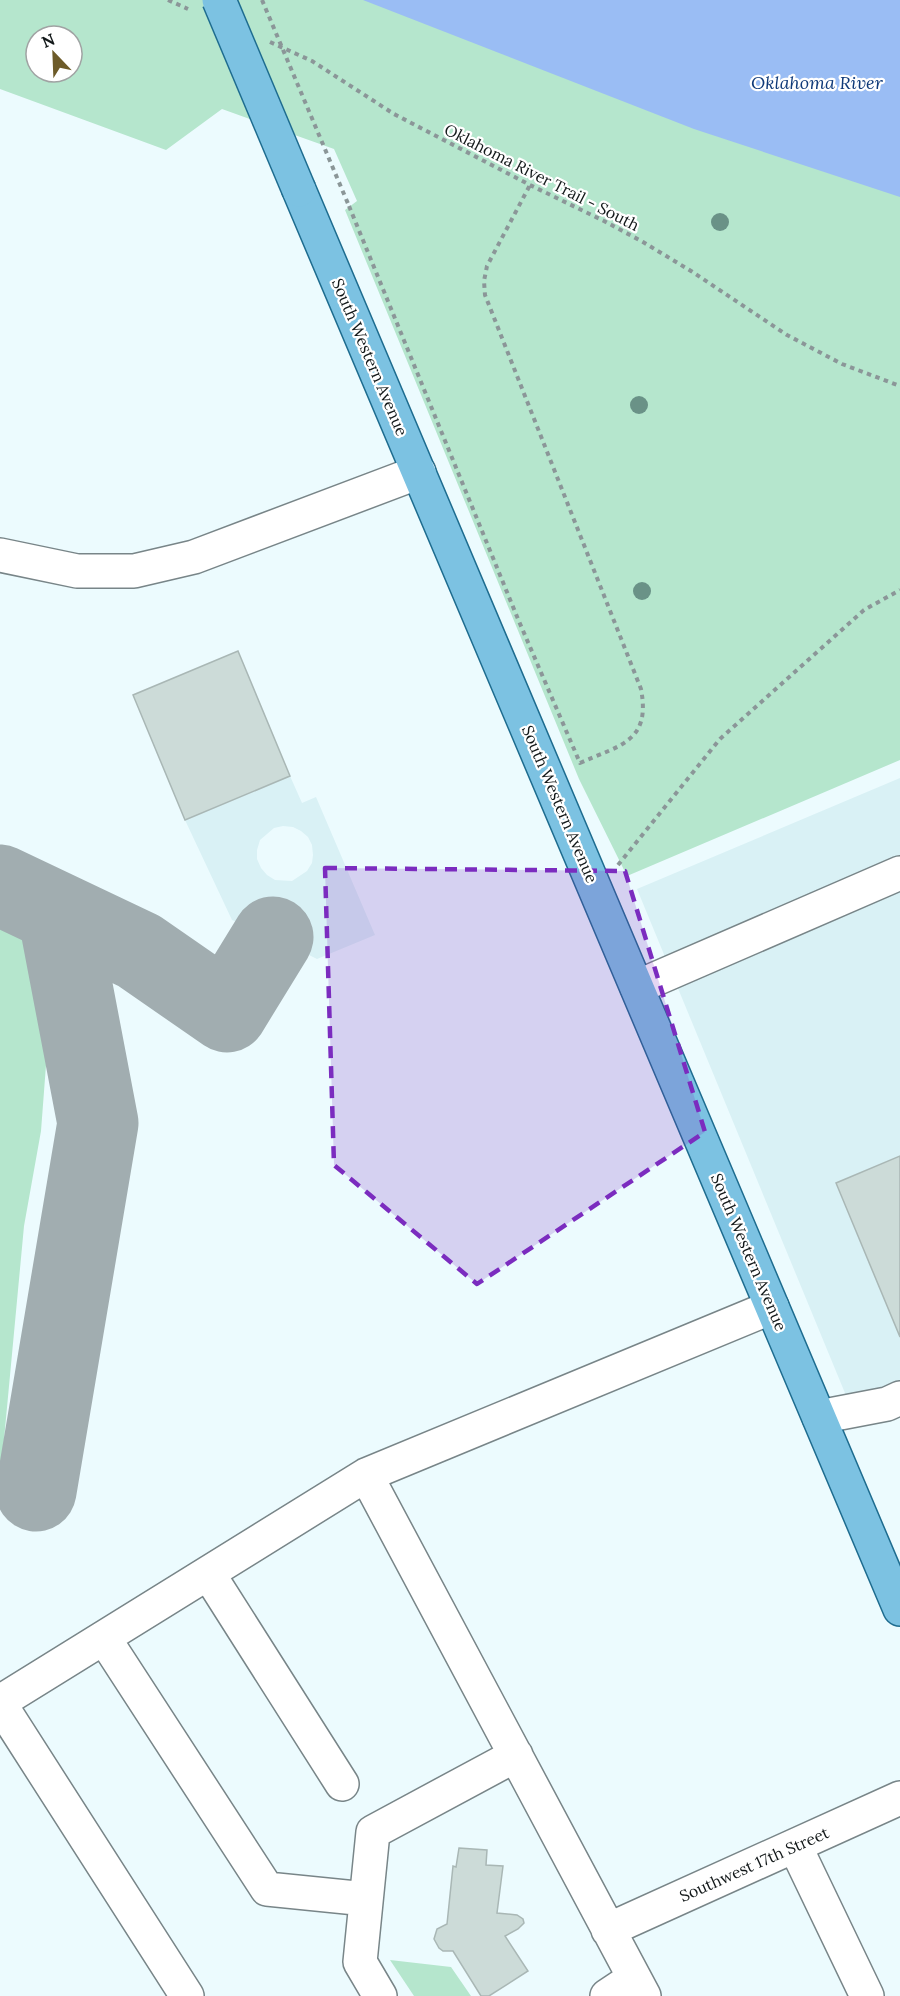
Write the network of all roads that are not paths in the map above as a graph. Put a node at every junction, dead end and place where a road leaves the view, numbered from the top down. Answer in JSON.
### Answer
{"nodes":[{"id":1,"x":205,"y":5,"type":"edge"},
{"id":2,"x":418,"y":472,"type":"junction"},
{"id":3,"x":0,"y":555,"type":"edge"},
{"id":4,"x":900,"y":873,"type":"edge"},
{"id":5,"x":637,"y":987,"type":"junction"},
{"id":6,"x":772,"y":1307,"type":"junction"},
{"id":7,"x":900,"y":1398,"type":"edge"},
{"id":8,"x":819,"y":1417,"type":"junction"},
{"id":9,"x":366,"y":1475,"type":"junction"},
{"id":10,"x":208,"y":1573,"type":"junction"},
{"id":11,"x":900,"y":1609,"type":"edge"},
{"id":12,"x":104,"y":1638,"type":"junction"},
{"id":13,"x":0,"y":1703,"type":"edge"},
{"id":14,"x":516,"y":1755,"type":"junction"},
{"id":15,"x":342,"y":1784,"type":"dead end"},
{"id":16,"x":900,"y":1798,"type":"edge"},
{"id":17,"x":795,"y":1846,"type":"junction"},
{"id":18,"x":366,"y":1899,"type":"junction"},
{"id":19,"x":608,"y":1930,"type":"junction"},
{"id":20,"x":639,"y":1987,"type":"edge"},
{"id":21,"x":187,"y":1996,"type":"edge"},
{"id":22,"x":381,"y":1996,"type":"edge"},
{"id":23,"x":607,"y":1996,"type":"edge"},
{"id":24,"x":867,"y":1996,"type":"edge"}],
"edges":[{"from":1,"to":2,"type":"main road","name":"South Western Avenue","bridge":true},
{"from":2,"to":3,"type":"street"},
{"from":2,"to":5,"type":"main road","name":"South Western Avenue"},
{"from":4,"to":5,"type":"street"},
{"from":5,"to":6,"type":"main road","name":"South Western Avenue"},
{"from":6,"to":8,"type":"main road","name":"South Western Avenue"},
{"from":6,"to":9,"type":"street"},
{"from":7,"to":8,"type":"street"},
{"from":8,"to":11,"type":"main road","name":"South Western Avenue"},
{"from":9,"to":10,"type":"street"},
{"from":9,"to":14,"type":"street"},
{"from":10,"to":12,"type":"street"},
{"from":10,"to":15,"type":"street"},
{"from":12,"to":13,"type":"street"},
{"from":12,"to":18,"type":"street"},
{"from":13,"to":21,"type":"street"},
{"from":14,"to":18,"type":"street"},
{"from":14,"to":19,"type":"street"},
{"from":16,"to":17,"type":"street","name":"Southwest 17th Street"},
{"from":17,"to":19,"type":"street","name":"Southwest 17th Street"},
{"from":17,"to":24,"type":"street"},
{"from":18,"to":22,"type":"street"},
{"from":19,"to":20,"type":"street"},
{"from":20,"to":23,"type":"street"}]}
